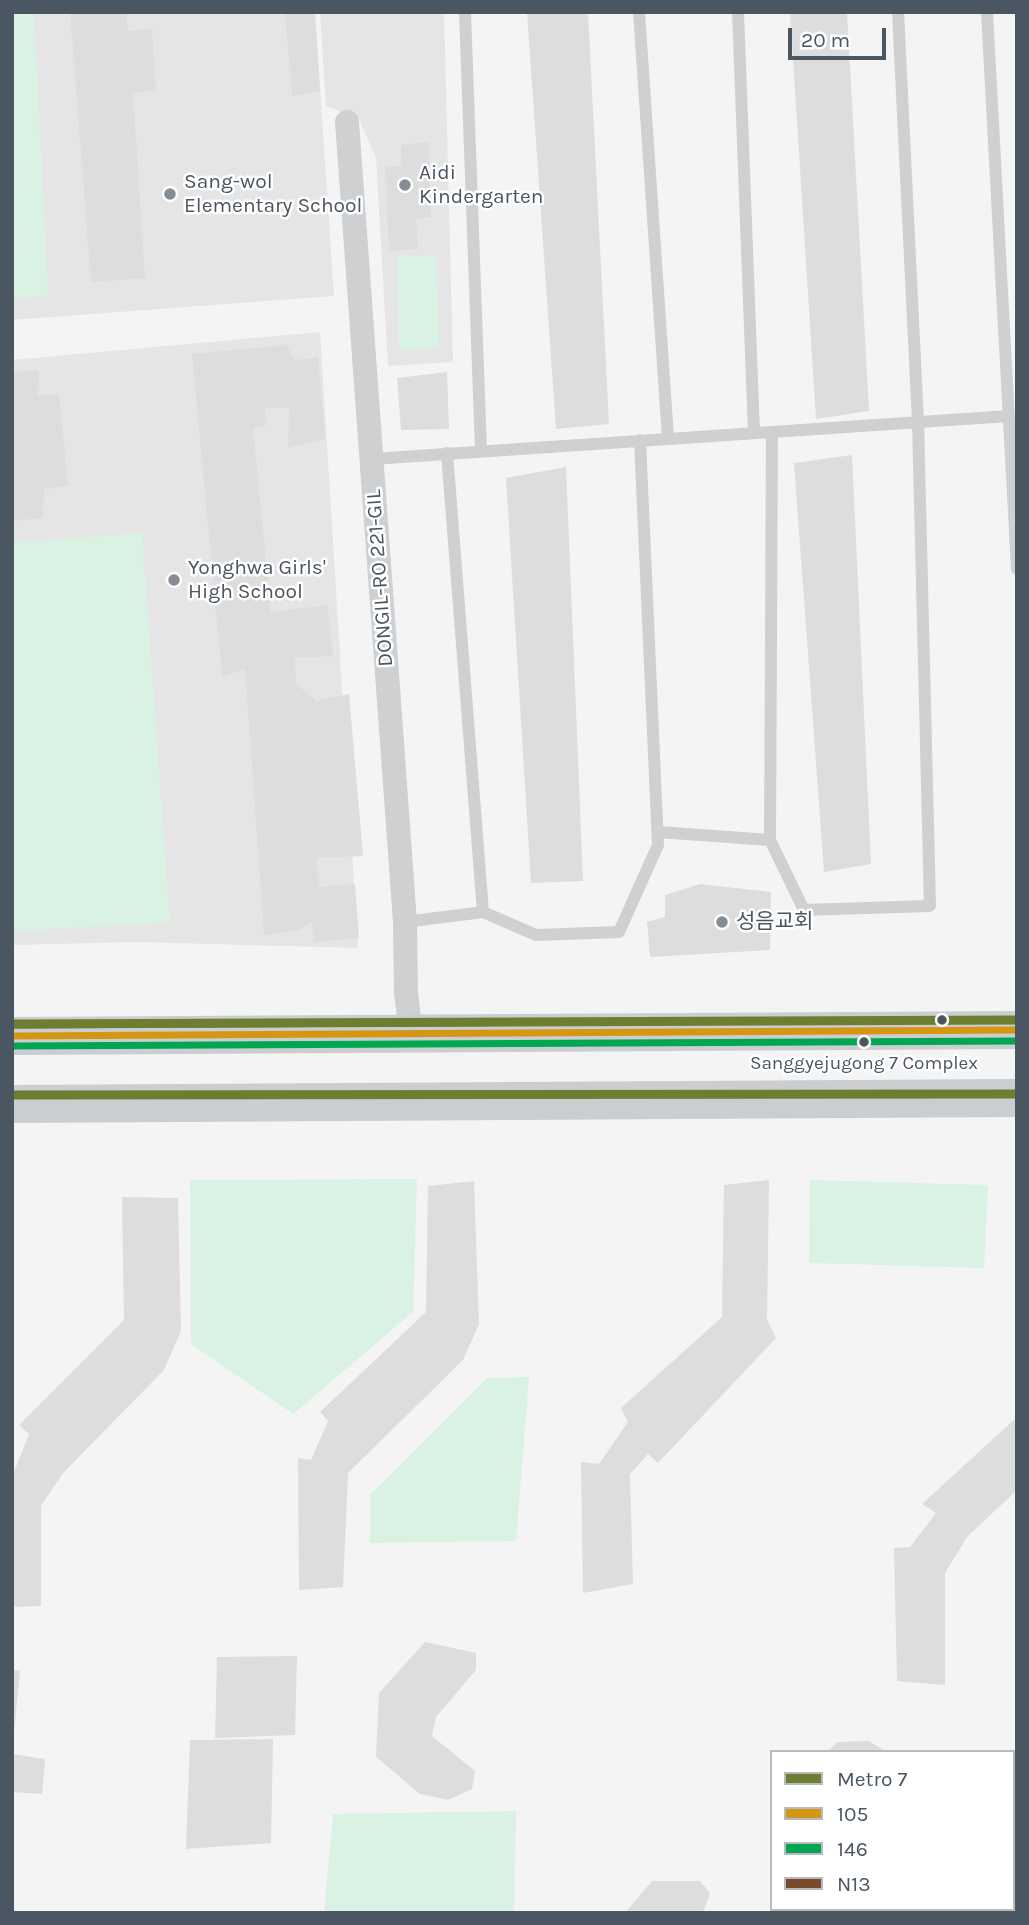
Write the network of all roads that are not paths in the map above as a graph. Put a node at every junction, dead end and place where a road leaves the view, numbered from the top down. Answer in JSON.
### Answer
{"nodes":[{"id":1,"x":465,"y":12,"type":"edge"},
{"id":2,"x":639,"y":12,"type":"edge"},
{"id":3,"x":738,"y":12,"type":"edge"},
{"id":4,"x":898,"y":12,"type":"edge"},
{"id":5,"x":988,"y":12,"type":"edge"},
{"id":6,"x":347,"y":122,"type":"dead end"},
{"id":7,"x":1009,"y":416,"type":"junction"},
{"id":8,"x":918,"y":422,"type":"junction"},
{"id":9,"x":772,"y":432,"type":"junction"},
{"id":10,"x":754,"y":433,"type":"junction"},
{"id":11,"x":668,"y":438,"type":"junction"},
{"id":12,"x":640,"y":440,"type":"junction"},
{"id":13,"x":481,"y":451,"type":"junction"},
{"id":14,"x":447,"y":453,"type":"junction"},
{"id":15,"x":372,"y":458,"type":"junction"},
{"id":16,"x":1017,"y":569,"type":"edge"},
{"id":17,"x":658,"y":832,"type":"junction"},
{"id":18,"x":770,"y":840,"type":"junction"},
{"id":19,"x":483,"y":912,"type":"junction"},
{"id":20,"x":405,"y":922,"type":"junction"},
{"id":21,"x":1017,"y":1030,"type":"edge"},
{"id":22,"x":411,"y":1034,"type":"junction"},
{"id":23,"x":12,"y":1036,"type":"edge"},
{"id":24,"x":1017,"y":1098,"type":"edge"},
{"id":25,"x":12,"y":1104,"type":"edge"}],
"edges":[{"from":1,"to":13,"type":"lane"},
{"from":2,"to":11,"type":"lane"},
{"from":3,"to":10,"type":"lane"},
{"from":4,"to":8,"type":"lane"},
{"from":5,"to":7,"type":"lane"},
{"from":6,"to":15,"type":"street","name":"DONGIL-RO 221-GIL"},
{"from":7,"to":8,"type":"lane"},
{"from":7,"to":16,"type":"lane"},
{"from":8,"to":9,"type":"lane"},
{"from":8,"to":18,"type":"lane"},
{"from":9,"to":10,"type":"lane"},
{"from":9,"to":18,"type":"lane"},
{"from":10,"to":11,"type":"lane"},
{"from":11,"to":12,"type":"lane"},
{"from":12,"to":13,"type":"lane"},
{"from":12,"to":17,"type":"lane"},
{"from":13,"to":14,"type":"lane"},
{"from":14,"to":15,"type":"lane"},
{"from":14,"to":19,"type":"lane"},
{"from":15,"to":20,"type":"street","name":"DONGIL-RO 221-GIL"},
{"from":17,"to":18,"type":"lane"},
{"from":17,"to":19,"type":"lane"},
{"from":19,"to":20,"type":"lane"},
{"from":20,"to":22,"type":"street","name":"DONGIL-RO 221-GIL"},
{"from":21,"to":22,"type":"main road"},
{"from":22,"to":23,"type":"main road"},
{"from":24,"to":25,"type":"main road"}]}
